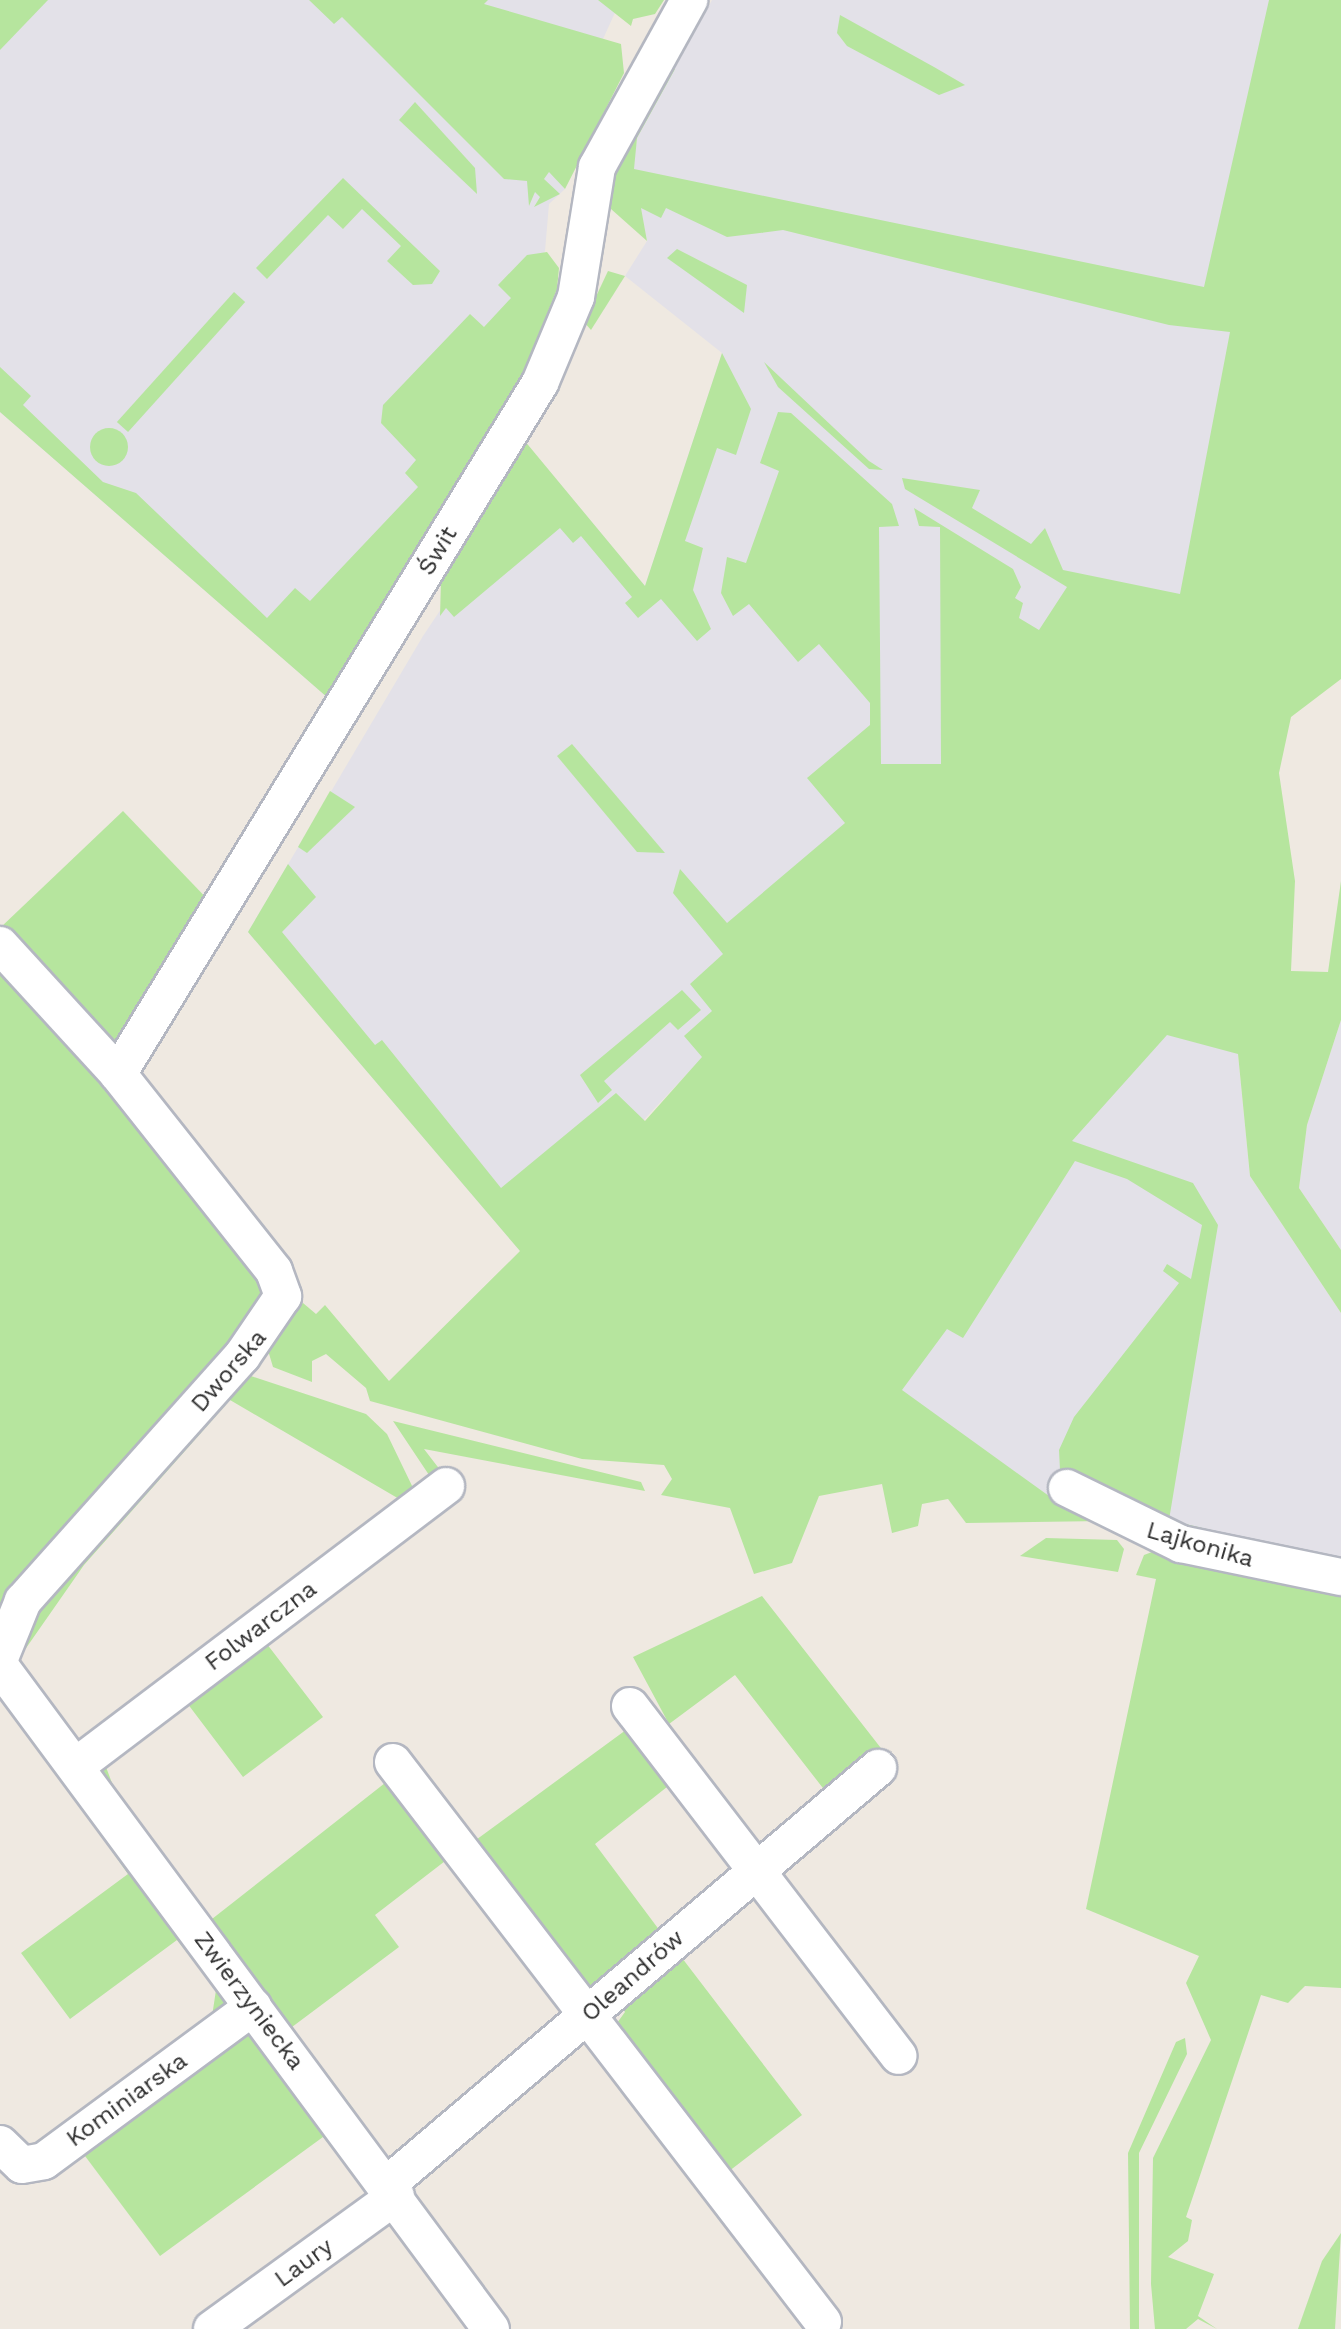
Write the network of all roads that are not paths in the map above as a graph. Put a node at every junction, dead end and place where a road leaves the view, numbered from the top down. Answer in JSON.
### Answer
{"nodes":[{"id":1,"x":689,"y":0,"type":"edge"},
{"id":2,"x":0,"y":945,"type":"edge"},
{"id":3,"x":118,"y":1074,"type":"junction"},
{"id":4,"x":446,"y":1486,"type":"dead end"},
{"id":5,"x":1067,"y":1488,"type":"dead end"},
{"id":6,"x":1341,"y":1577,"type":"edge"},
{"id":7,"x":1,"y":1667,"type":"edge"},
{"id":8,"x":630,"y":1706,"type":"dead end"},
{"id":9,"x":393,"y":1762,"type":"dead end"},
{"id":10,"x":76,"y":1766,"type":"junction"},
{"id":11,"x":878,"y":1768,"type":"dead end"},
{"id":12,"x":755,"y":1872,"type":"junction"},
{"id":13,"x":253,"y":2007,"type":"junction"},
{"id":14,"x":585,"y":2017,"type":"junction"},
{"id":15,"x":899,"y":2056,"type":"dead end"},
{"id":16,"x":0,"y":2144,"type":"edge"},
{"id":17,"x":392,"y":2190,"type":"junction"},
{"id":18,"x":823,"y":2322,"type":"dead end"},
{"id":19,"x":212,"y":2329,"type":"edge"},
{"id":20,"x":491,"y":2329,"type":"edge"}],
"edges":[{"from":1,"to":3,"type":"street","name":"Świt"},
{"from":2,"to":3,"type":"street","name":"Dworska"},
{"from":3,"to":7,"type":"street","name":"Dworska"},
{"from":4,"to":10,"type":"street","name":"Folwarczna"},
{"from":5,"to":6,"type":"street","name":"Lajkonika"},
{"from":7,"to":10,"type":"street","name":"Zwierzyniecka"},
{"from":8,"to":12,"type":"street"},
{"from":9,"to":14,"type":"street"},
{"from":10,"to":13,"type":"street","name":"Zwierzyniecka"},
{"from":11,"to":12,"type":"street","name":"Oleandrów"},
{"from":12,"to":14,"type":"street","name":"Oleandrów"},
{"from":12,"to":15,"type":"street"},
{"from":13,"to":16,"type":"street","name":"Kominiarska"},
{"from":13,"to":17,"type":"street","name":"Zwierzyniecka"},
{"from":14,"to":17,"type":"street","name":"Oleandrów"},
{"from":14,"to":18,"type":"street"},
{"from":17,"to":19,"type":"street","name":"Laury"},
{"from":17,"to":20,"type":"street","name":"Zwierzyniecka"}]}
